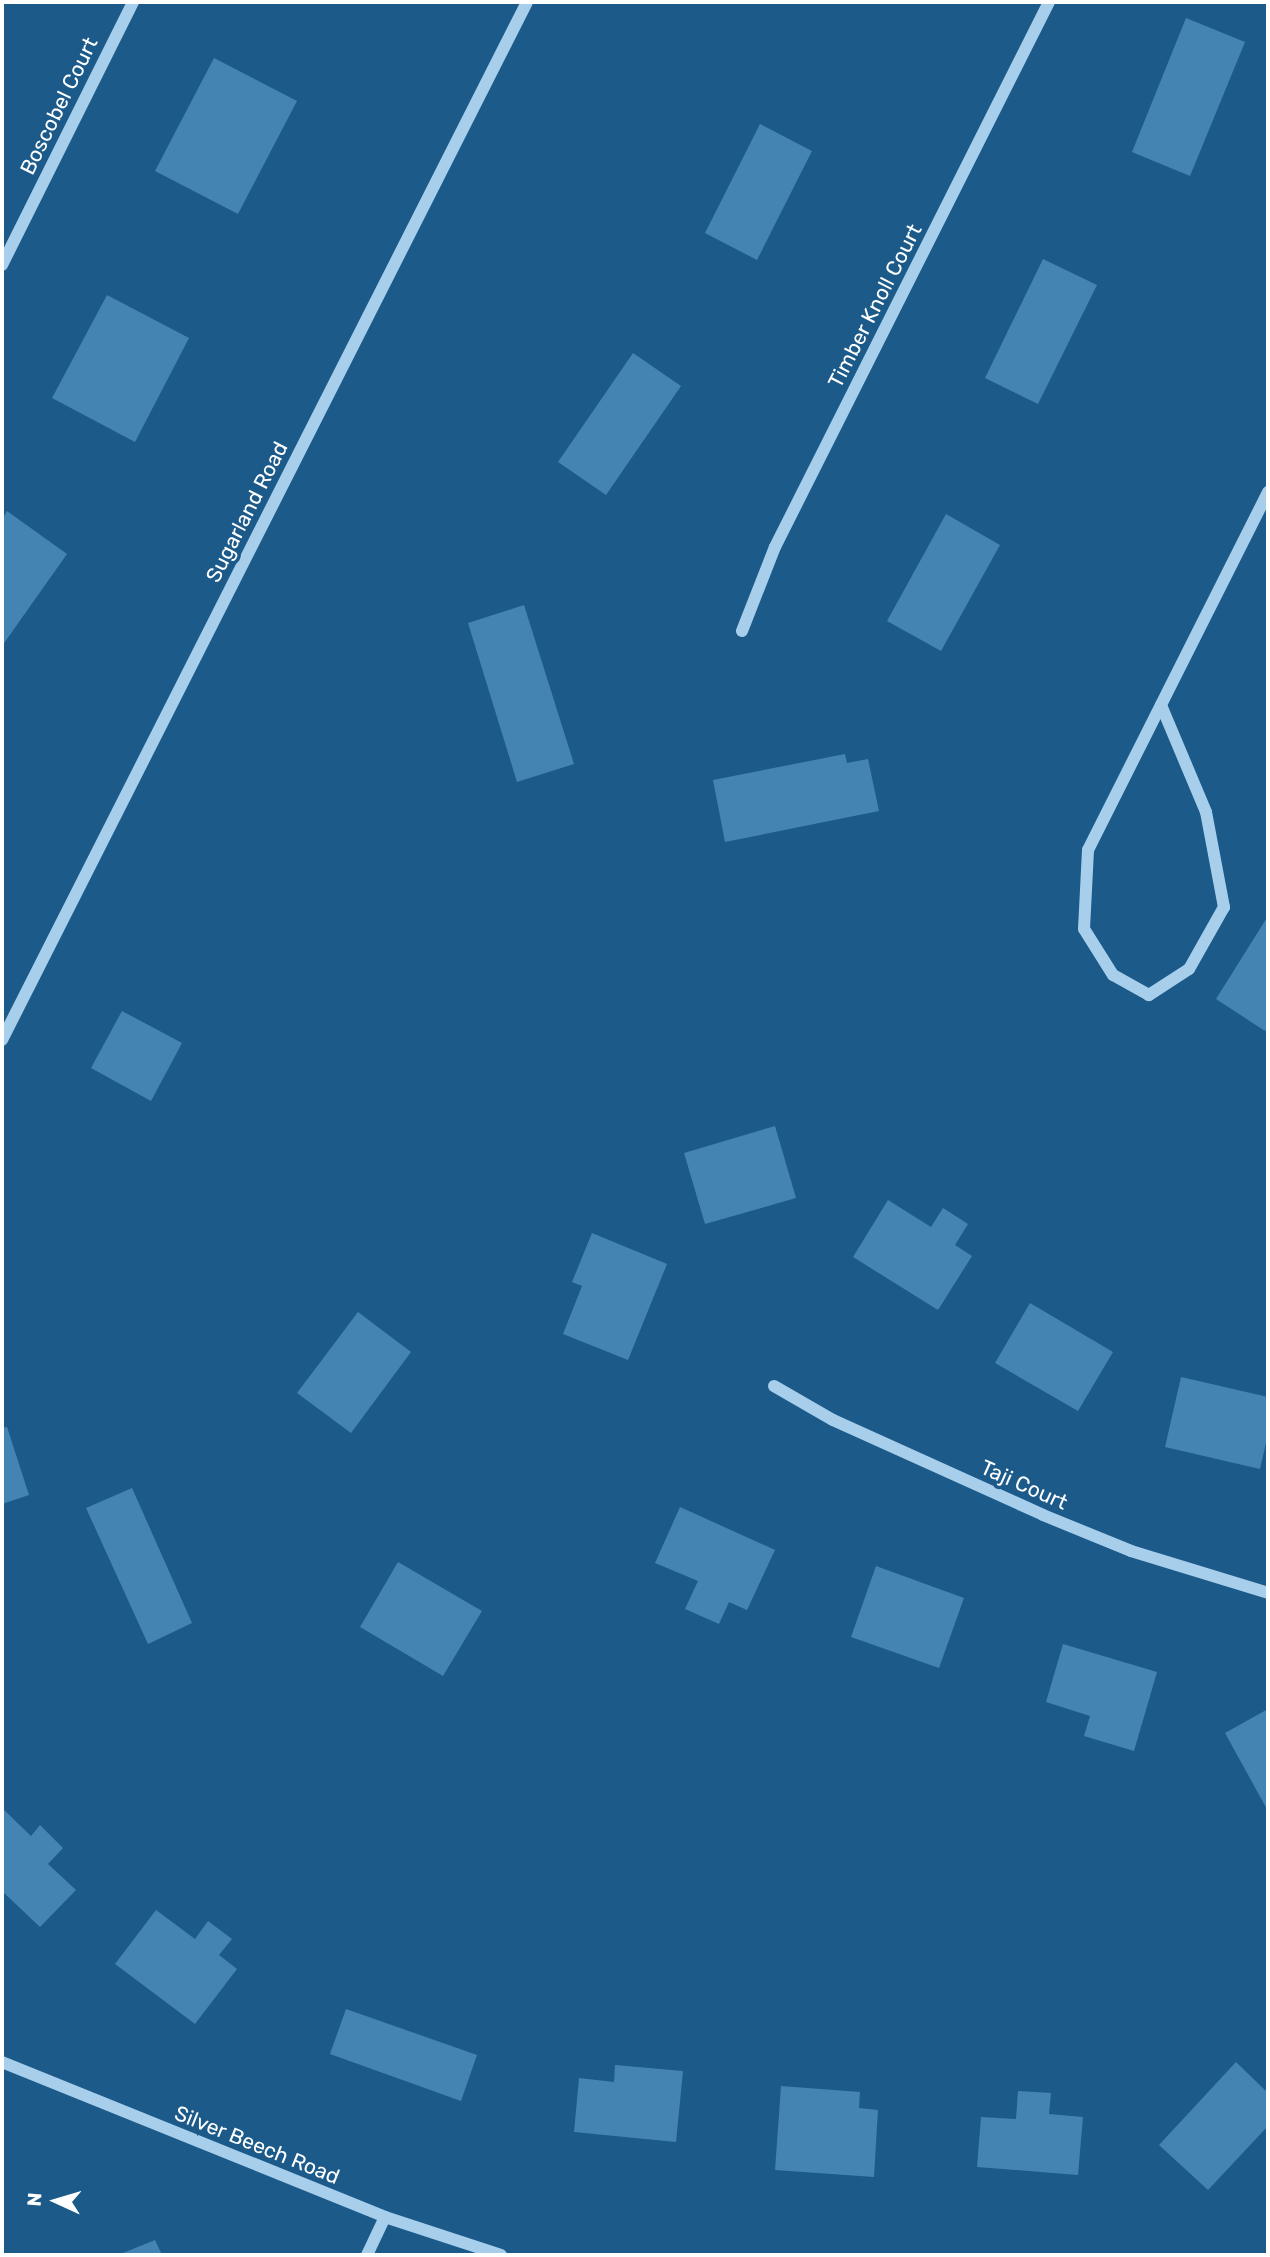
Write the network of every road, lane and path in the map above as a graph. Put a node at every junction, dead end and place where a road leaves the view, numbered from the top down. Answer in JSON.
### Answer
{"nodes":[{"id":1,"x":133,"y":2,"type":"edge"},
{"id":2,"x":527,"y":2,"type":"edge"},
{"id":3,"x":1049,"y":2,"type":"edge"},
{"id":4,"x":2,"y":265,"type":"edge"},
{"id":5,"x":1268,"y":492,"type":"edge"},
{"id":6,"x":742,"y":631,"type":"dead end"},
{"id":7,"x":1161,"y":705,"type":"junction"},
{"id":8,"x":2,"y":1040,"type":"edge"},
{"id":9,"x":774,"y":1386,"type":"dead end"},
{"id":10,"x":1268,"y":1593,"type":"edge"},
{"id":11,"x":2,"y":2062,"type":"edge"},
{"id":12,"x":385,"y":2217,"type":"junction"},
{"id":13,"x":368,"y":2255,"type":"edge"},
{"id":14,"x":501,"y":2255,"type":"edge"}],
"edges":[{"from":1,"to":4,"type":"street","name":"Boscobel Court"},
{"from":2,"to":8,"type":"street","name":"Sugarland Road"},
{"from":3,"to":6,"type":"street","name":"Timber Knoll Court"},
{"from":5,"to":7,"type":"street"},
{"from":7,"to":7,"type":"street"},
{"from":9,"to":10,"type":"street","name":"Taji Court"},
{"from":11,"to":12,"type":"street","name":"Silver Beech Road"},
{"from":12,"to":13,"type":"street"},
{"from":12,"to":14,"type":"street","name":"Silver Beech Road"}]}
